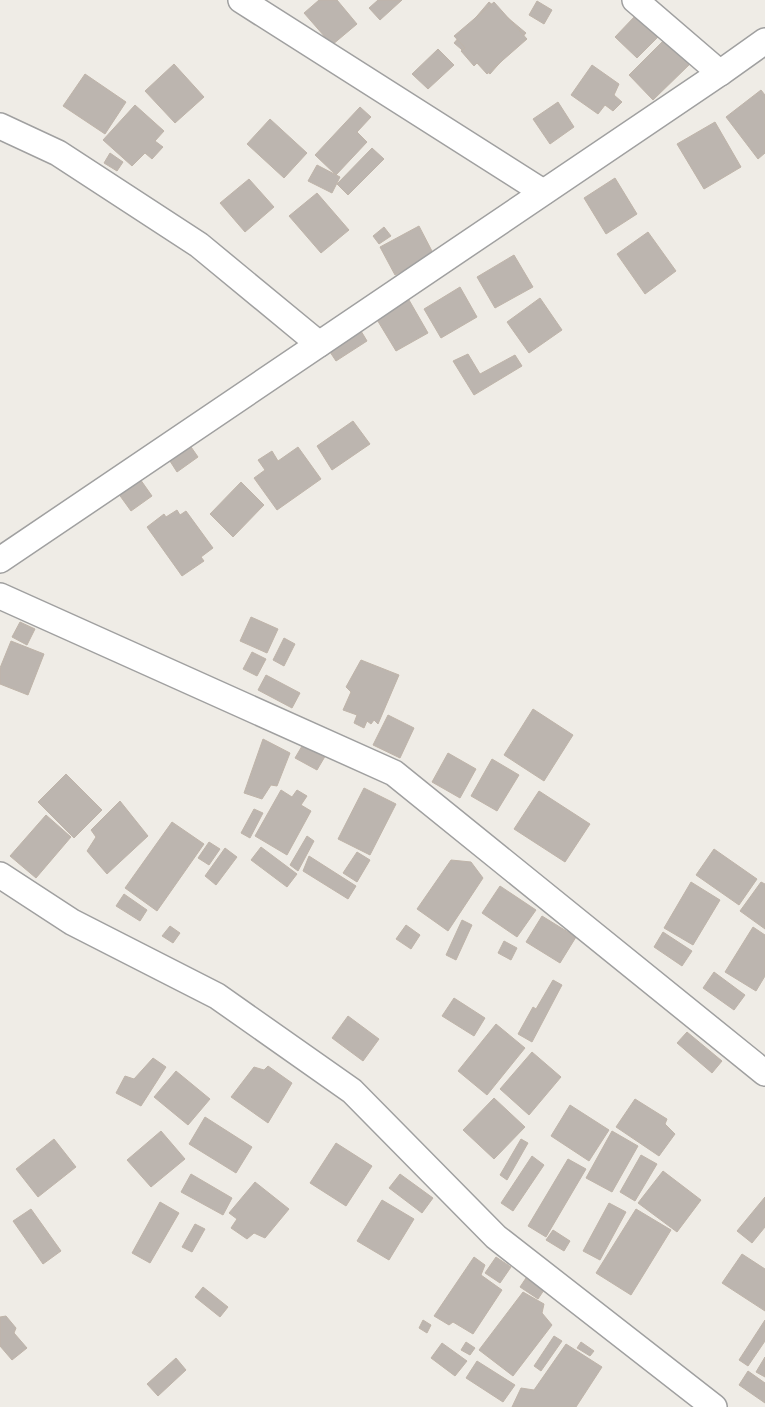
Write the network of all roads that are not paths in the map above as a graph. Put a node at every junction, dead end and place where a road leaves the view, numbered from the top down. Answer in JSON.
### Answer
{"nodes":[{"id":1,"x":241,"y":0,"type":"edge"},
{"id":2,"x":635,"y":0,"type":"edge"},
{"id":3,"x":765,"y":41,"type":"edge"},
{"id":4,"x":720,"y":73,"type":"junction"},
{"id":5,"x":0,"y":126,"type":"edge"},
{"id":6,"x":543,"y":192,"type":"junction"},
{"id":7,"x":319,"y":344,"type":"junction"},
{"id":8,"x":0,"y":560,"type":"edge"},
{"id":9,"x":0,"y":596,"type":"edge"},
{"id":10,"x":0,"y":875,"type":"edge"},
{"id":11,"x":765,"y":1073,"type":"edge"},
{"id":12,"x":714,"y":1407,"type":"edge"}],
"edges":[{"from":1,"to":6,"type":"street"},
{"from":2,"to":4,"type":"street"},
{"from":3,"to":4,"type":"street"},
{"from":4,"to":6,"type":"street"},
{"from":5,"to":7,"type":"street"},
{"from":6,"to":7,"type":"street"},
{"from":7,"to":8,"type":"street"},
{"from":9,"to":11,"type":"street"},
{"from":10,"to":12,"type":"street"}]}
